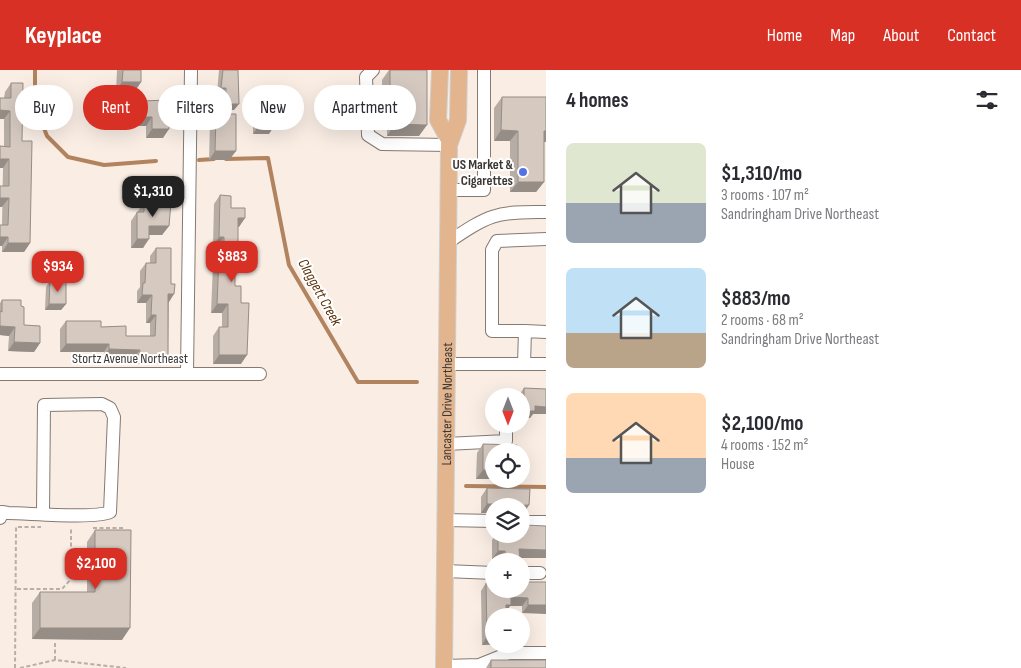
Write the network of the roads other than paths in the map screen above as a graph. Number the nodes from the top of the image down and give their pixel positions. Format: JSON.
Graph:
{"nodes":[{"id":1,"x":191,"y":70,"type":"edge"},
{"id":2,"x":440,"y":70,"type":"edge"},
{"id":3,"x":459,"y":70,"type":"edge"},
{"id":4,"x":484,"y":70,"type":"edge"},
{"id":5,"x":370,"y":73,"type":"edge"},
{"id":6,"x":449,"y":142,"type":"junction"},
{"id":7,"x":448,"y":190,"type":"junction"},
{"id":8,"x":546,"y":212,"type":"edge"},
{"id":9,"x":546,"y":239,"type":"edge"},
{"id":10,"x":448,"y":243,"type":"junction"},
{"id":11,"x":525,"y":332,"type":"junction"},
{"id":12,"x":546,"y":332,"type":"edge"},
{"id":13,"x":446,"y":364,"type":"junction"},
{"id":14,"x":524,"y":364,"type":"junction"},
{"id":15,"x":546,"y":364,"type":"edge"},
{"id":16,"x":187,"y":373,"type":"junction"},
{"id":17,"x":0,"y":374,"type":"edge"},
{"id":18,"x":260,"y":374,"type":"dead end"},
{"id":19,"x":506,"y":433,"type":"edge"},
{"id":20,"x":446,"y":444,"type":"junction"},
{"id":21,"x":43,"y":513,"type":"junction"},
{"id":22,"x":0,"y":518,"type":"edge"},
{"id":23,"x":445,"y":520,"type":"junction"},
{"id":24,"x":485,"y":521,"type":"edge"},
{"id":25,"x":530,"y":522,"type":"edge"},
{"id":26,"x":546,"y":522,"type":"edge"},
{"id":27,"x":445,"y":571,"type":"junction"},
{"id":28,"x":485,"y":573,"type":"edge"},
{"id":29,"x":530,"y":573,"type":"edge"},
{"id":30,"x":540,"y":573,"type":"dead end"},
{"id":31,"x":546,"y":652,"type":"edge"},
{"id":32,"x":444,"y":667,"type":"edge"}],
"edges":[{"from":1,"to":16,"type":"street"},
{"from":2,"to":6,"type":"main road","name":"Lancaster Drive Northeast"},
{"from":3,"to":6,"type":"main road","name":"Lancaster Drive Northeast"},
{"from":4,"to":7,"type":"street"},
{"from":5,"to":6,"type":"street"},
{"from":6,"to":7,"type":"main road","name":"Lancaster Drive Northeast"},
{"from":7,"to":10,"type":"main road","name":"Lancaster Drive Northeast"},
{"from":8,"to":10,"type":"street"},
{"from":9,"to":11,"type":"street"},
{"from":10,"to":13,"type":"main road","name":"Lancaster Drive Northeast"},
{"from":11,"to":12,"type":"street"},
{"from":11,"to":14,"type":"street"},
{"from":13,"to":14,"type":"street"},
{"from":13,"to":20,"type":"main road","name":"Lancaster Drive Northeast"},
{"from":14,"to":15,"type":"street"},
{"from":16,"to":17,"type":"street","name":"Stortz Avenue Northeast"},
{"from":16,"to":18,"type":"street","name":"Stortz Avenue Northeast"},
{"from":19,"to":20,"type":"street"},
{"from":20,"to":23,"type":"main road","name":"Lancaster Drive Northeast"},
{"from":21,"to":21,"type":"street"},
{"from":21,"to":22,"type":"street"},
{"from":23,"to":24,"type":"street"},
{"from":23,"to":27,"type":"main road","name":"Lancaster Drive Northeast"},
{"from":25,"to":26,"type":"street"},
{"from":27,"to":28,"type":"street"},
{"from":27,"to":32,"type":"main road","name":"Lancaster Drive Northeast"},
{"from":29,"to":30,"type":"street"},
{"from":31,"to":32,"type":"street"}]}
